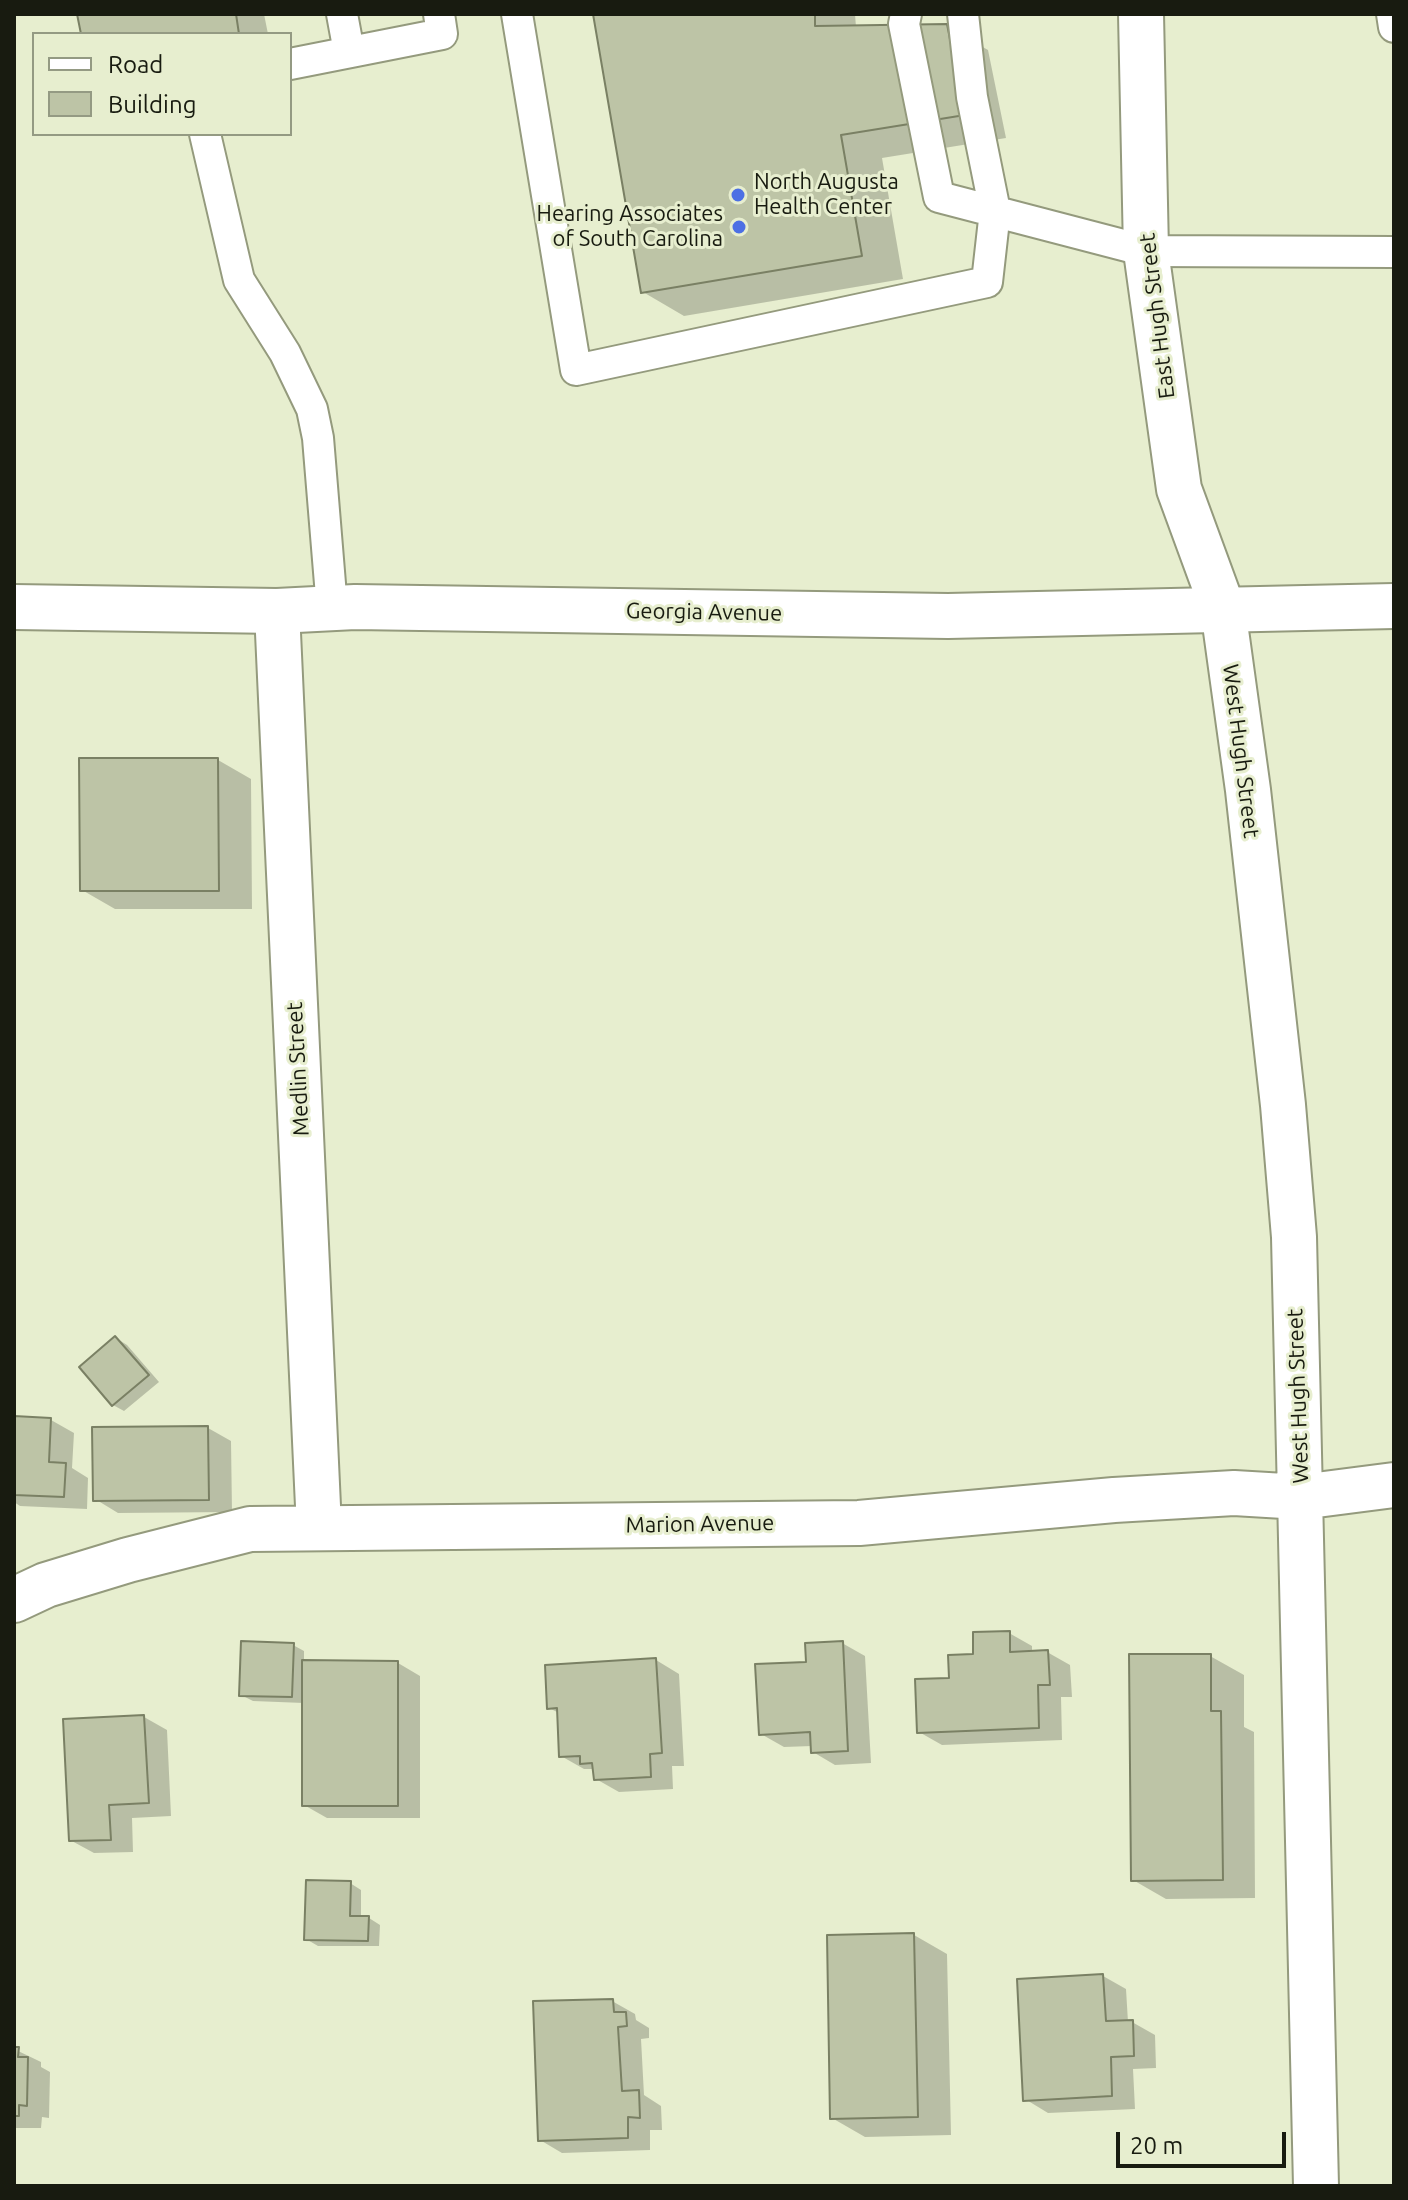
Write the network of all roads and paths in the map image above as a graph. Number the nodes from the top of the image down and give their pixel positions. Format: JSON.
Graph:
{"nodes":[{"id":1,"x":342,"y":14,"type":"edge"},
{"id":2,"x":439,"y":14,"type":"edge"},
{"id":3,"x":517,"y":14,"type":"edge"},
{"id":4,"x":906,"y":14,"type":"edge"},
{"id":5,"x":963,"y":14,"type":"edge"},
{"id":6,"x":1141,"y":14,"type":"edge"},
{"id":7,"x":1392,"y":14,"type":"edge"},
{"id":8,"x":1394,"y":27,"type":"edge"},
{"id":9,"x":349,"y":52,"type":"junction"},
{"id":10,"x":292,"y":64,"type":"edge"},
{"id":11,"x":205,"y":136,"type":"edge"},
{"id":12,"x":995,"y":211,"type":"junction"},
{"id":13,"x":1146,"y":251,"type":"junction"},
{"id":14,"x":1394,"y":252,"type":"edge"},
{"id":15,"x":1394,"y":606,"type":"edge"},
{"id":16,"x":14,"y":607,"type":"edge"},
{"id":17,"x":332,"y":608,"type":"junction"},
{"id":18,"x":1223,"y":609,"type":"junction"},
{"id":19,"x":277,"y":611,"type":"junction"},
{"id":20,"x":1394,"y":1485,"type":"edge"},
{"id":21,"x":1301,"y":1497,"type":"junction"},
{"id":22,"x":319,"y":1528,"type":"junction"},
{"id":23,"x":14,"y":1600,"type":"edge"},
{"id":24,"x":1316,"y":2186,"type":"edge"}],
"edges":[{"from":1,"to":9,"type":"lane"},
{"from":2,"to":9,"type":"lane"},
{"from":3,"to":12,"type":"lane"},
{"from":4,"to":12,"type":"lane"},
{"from":5,"to":12,"type":"lane"},
{"from":6,"to":13,"type":"street","name":"East Hugh Street"},
{"from":7,"to":8,"type":"lane"},
{"from":9,"to":10,"type":"lane"},
{"from":11,"to":17,"type":"lane"},
{"from":12,"to":13,"type":"lane"},
{"from":13,"to":14,"type":"lane"},
{"from":13,"to":18,"type":"street","name":"East Hugh Street"},
{"from":15,"to":18,"type":"street","name":"Georgia Avenue"},
{"from":16,"to":19,"type":"street","name":"Georgia Avenue"},
{"from":17,"to":18,"type":"street","name":"Georgia Avenue"},
{"from":17,"to":19,"type":"street","name":"Georgia Avenue"},
{"from":18,"to":21,"type":"street","name":"West Hugh Street"},
{"from":19,"to":22,"type":"street","name":"Medlin Street"},
{"from":20,"to":21,"type":"street","name":"Marion Avenue"},
{"from":21,"to":22,"type":"street","name":"Marion Avenue"},
{"from":21,"to":24,"type":"street","name":"West Hugh Street"},
{"from":22,"to":23,"type":"street","name":"Marion Avenue"}]}
